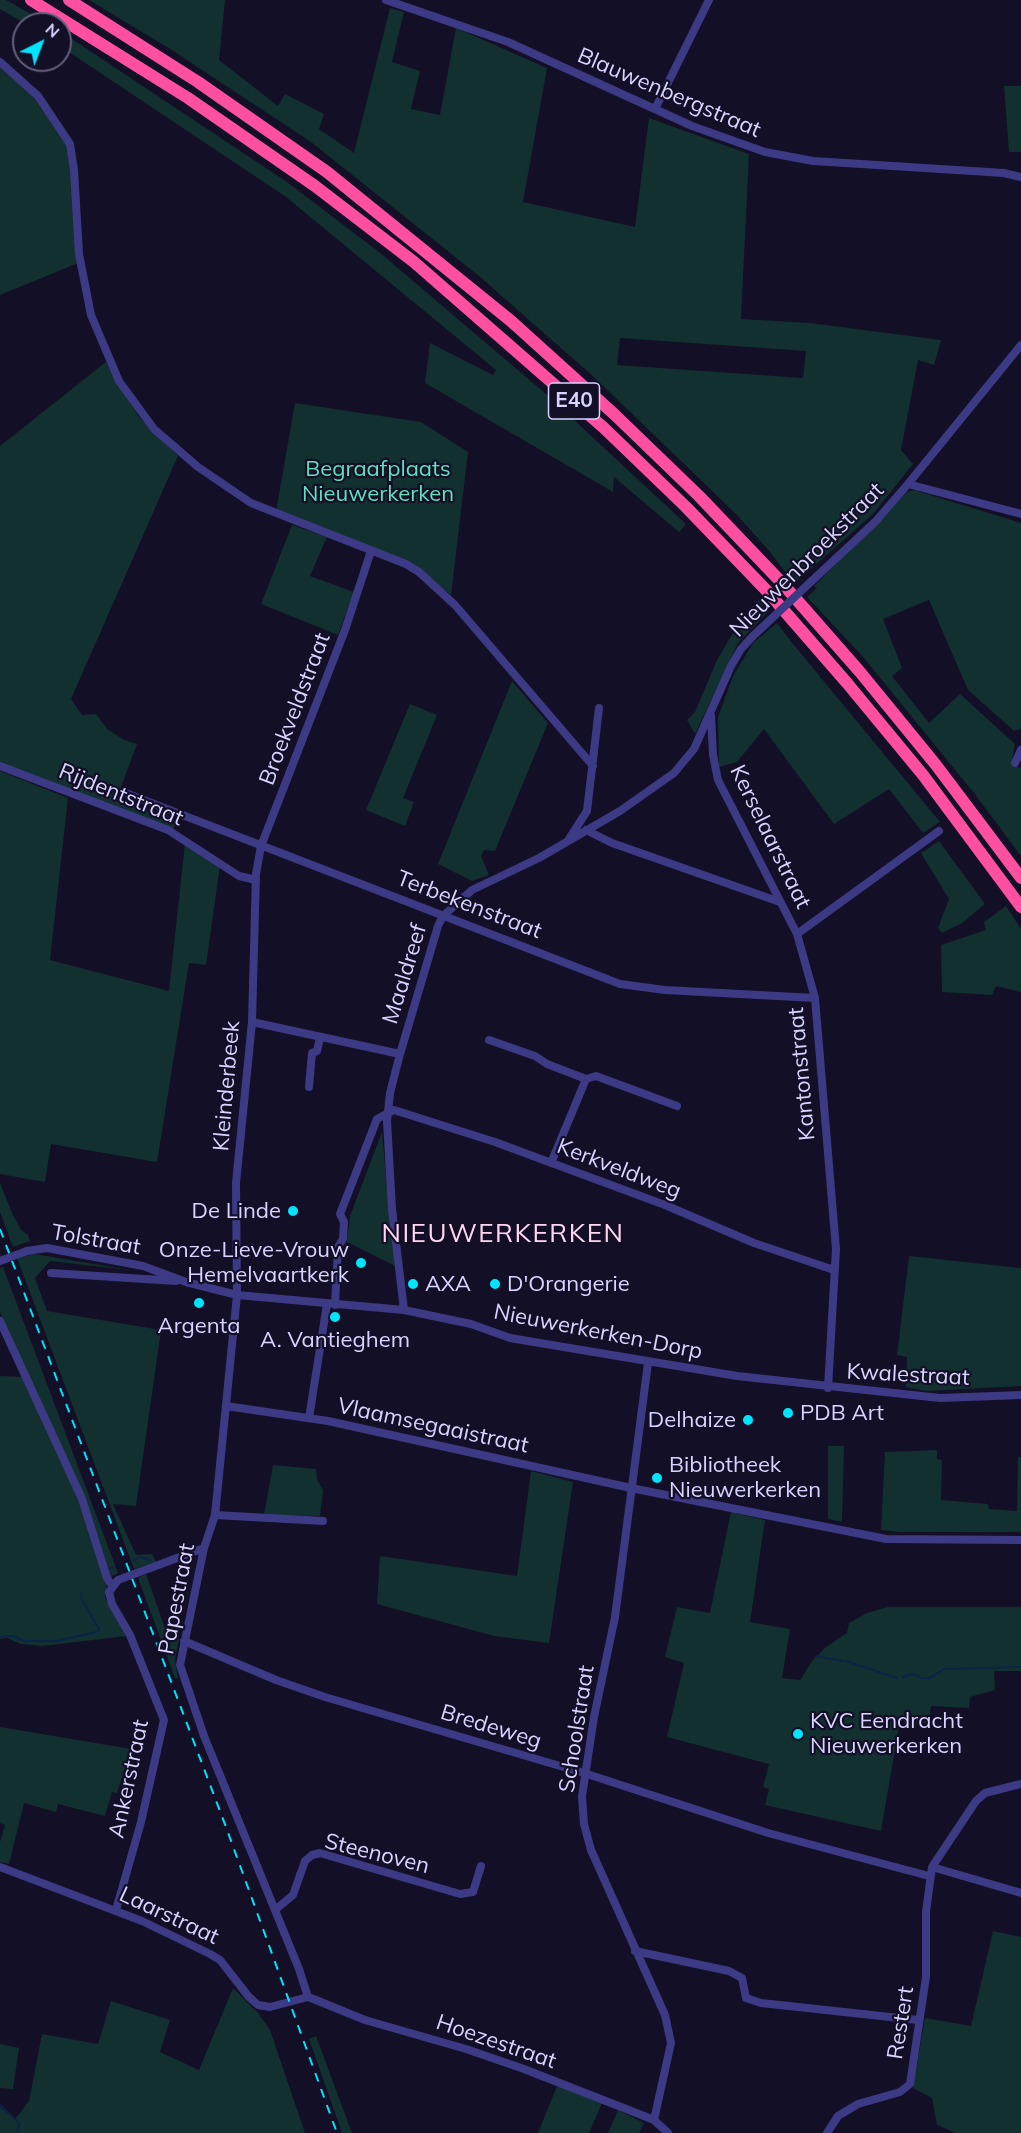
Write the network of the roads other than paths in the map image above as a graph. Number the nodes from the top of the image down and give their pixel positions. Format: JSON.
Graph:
{"nodes":[{"id":1,"x":31,"y":0,"type":"edge"},
{"id":2,"x":69,"y":0,"type":"edge"},
{"id":3,"x":386,"y":0,"type":"edge"},
{"id":4,"x":709,"y":0,"type":"edge"},
{"id":5,"x":0,"y":62,"type":"edge"},
{"id":6,"x":655,"y":109,"type":"junction"},
{"id":7,"x":1021,"y":177,"type":"edge"},
{"id":8,"x":1021,"y":345,"type":"edge"},
{"id":9,"x":909,"y":484,"type":"junction"},
{"id":10,"x":1021,"y":514,"type":"edge"},
{"id":11,"x":371,"y":551,"type":"junction"},
{"id":12,"x":599,"y":708,"type":"dead end"},
{"id":13,"x":711,"y":715,"type":"junction"},
{"id":14,"x":694,"y":749,"type":"junction"},
{"id":15,"x":1021,"y":750,"type":"edge"},
{"id":16,"x":713,"y":755,"type":"junction"},
{"id":17,"x":1015,"y":763,"type":"dead end"},
{"id":18,"x":0,"y":766,"type":"edge"},
{"id":19,"x":593,"y":766,"type":"junction"},
{"id":20,"x":123,"y":792,"type":"dead end"},
{"id":21,"x":586,"y":830,"type":"junction"},
{"id":22,"x":939,"y":831,"type":"dead end"},
{"id":23,"x":568,"y":840,"type":"junction"},
{"id":24,"x":261,"y":846,"type":"junction"},
{"id":25,"x":1021,"y":878,"type":"edge"},
{"id":26,"x":256,"y":880,"type":"junction"},
{"id":27,"x":780,"y":902,"type":"junction"},
{"id":28,"x":1021,"y":907,"type":"edge"},
{"id":29,"x":443,"y":916,"type":"junction"},
{"id":30,"x":797,"y":934,"type":"junction"},
{"id":31,"x":814,"y":998,"type":"junction"},
{"id":32,"x":252,"y":1022,"type":"junction"},
{"id":33,"x":320,"y":1038,"type":"junction"},
{"id":34,"x":489,"y":1040,"type":"dead end"},
{"id":35,"x":400,"y":1054,"type":"junction"},
{"id":36,"x":586,"y":1079,"type":"junction"},
{"id":37,"x":309,"y":1088,"type":"dead end"},
{"id":38,"x":677,"y":1106,"type":"dead end"},
{"id":39,"x":389,"y":1111,"type":"junction"},
{"id":40,"x":551,"y":1162,"type":"junction"},
{"id":41,"x":0,"y":1261,"type":"edge"},
{"id":42,"x":834,"y":1270,"type":"junction"},
{"id":43,"x":51,"y":1273,"type":"dead end"},
{"id":44,"x":186,"y":1282,"type":"junction"},
{"id":45,"x":237,"y":1295,"type":"junction"},
{"id":46,"x":331,"y":1304,"type":"junction"},
{"id":47,"x":404,"y":1310,"type":"junction"},
{"id":48,"x":0,"y":1321,"type":"edge"},
{"id":49,"x":648,"y":1363,"type":"junction"},
{"id":50,"x":828,"y":1388,"type":"junction"},
{"id":51,"x":1021,"y":1395,"type":"edge"},
{"id":52,"x":226,"y":1406,"type":"junction"},
{"id":53,"x":309,"y":1418,"type":"junction"},
{"id":54,"x":631,"y":1488,"type":"junction"},
{"id":55,"x":215,"y":1515,"type":"junction"},
{"id":56,"x":323,"y":1521,"type":"dead end"},
{"id":57,"x":1021,"y":1540,"type":"edge"},
{"id":58,"x":204,"y":1548,"type":"junction"},
{"id":59,"x":112,"y":1585,"type":"junction"},
{"id":60,"x":184,"y":1641,"type":"junction"},
{"id":61,"x":584,"y":1773,"type":"junction"},
{"id":62,"x":1021,"y":1784,"type":"edge"},
{"id":63,"x":481,"y":1866,"type":"dead end"},
{"id":64,"x":0,"y":1867,"type":"edge"},
{"id":65,"x":932,"y":1867,"type":"junction"},
{"id":66,"x":929,"y":1876,"type":"junction"},
{"id":67,"x":1021,"y":1893,"type":"edge"},
{"id":68,"x":116,"y":1910,"type":"junction"},
{"id":69,"x":275,"y":1910,"type":"junction"},
{"id":70,"x":635,"y":1951,"type":"junction"},
{"id":71,"x":308,"y":1997,"type":"junction"},
{"id":72,"x":918,"y":2020,"type":"junction"},
{"id":73,"x":654,"y":2120,"type":"junction"},
{"id":74,"x":668,"y":2133,"type":"edge"},
{"id":75,"x":827,"y":2133,"type":"edge"}],
"edges":[{"from":1,"to":28,"type":"highway","number":"E40"},
{"from":2,"to":25,"type":"highway","number":"E40"},
{"from":3,"to":6,"type":"street","name":"Blauwenbergstraat"},
{"from":4,"to":6,"type":"street"},
{"from":5,"to":11,"type":"street"},
{"from":6,"to":7,"type":"street","name":"Blauwenbergstraat"},
{"from":8,"to":9,"type":"street","name":"Nieuwenbroekstraat"},
{"from":9,"to":10,"type":"street"},
{"from":9,"to":13,"type":"street","name":"Nieuwenbroekstraat","bridge":true},
{"from":11,"to":19,"type":"street"},
{"from":11,"to":24,"type":"street","name":"Broekveldstraat"},
{"from":12,"to":19,"type":"street","name":"Maaldreef"},
{"from":13,"to":14,"type":"street","name":"Nieuwenbroekstraat"},
{"from":13,"to":16,"type":"street","name":"Kerselaarstraat"},
{"from":14,"to":16,"type":"street","name":"Kerselaarstraat"},
{"from":14,"to":21,"type":"street","name":"Nieuwenbroekstraat"},
{"from":15,"to":17,"type":"street"},
{"from":16,"to":27,"type":"street","name":"Kerselaarstraat"},
{"from":18,"to":26,"type":"street","name":"Rijdentstraat"},
{"from":19,"to":23,"type":"street","name":"Maaldreef"},
{"from":20,"to":24,"type":"street","name":"Terbekenstraat"},
{"from":21,"to":23,"type":"street","name":"Nieuwenbroekstraat"},
{"from":21,"to":27,"type":"street"},
{"from":22,"to":30,"type":"street"},
{"from":23,"to":29,"type":"street","name":"Maaldreef"},
{"from":24,"to":26,"type":"street","name":"Broekveldstraat"},
{"from":24,"to":29,"type":"street","name":"Terbekenstraat"},
{"from":26,"to":32,"type":"street","name":"Kleinderbeek"},
{"from":27,"to":30,"type":"street","name":"Kerselaarstraat"},
{"from":29,"to":31,"type":"street","name":"Terbekenstraat"},
{"from":29,"to":35,"type":"street","name":"Maaldreef"},
{"from":30,"to":31,"type":"street","name":"Kantonstraat"},
{"from":31,"to":42,"type":"street","name":"Kantonstraat"},
{"from":32,"to":33,"type":"street"},
{"from":32,"to":45,"type":"street","name":"Kleinderbeek"},
{"from":33,"to":35,"type":"street"},
{"from":33,"to":37,"type":"street"},
{"from":34,"to":36,"type":"street"},
{"from":35,"to":39,"type":"street","name":"Maaldreef"},
{"from":36,"to":38,"type":"street"},
{"from":36,"to":40,"type":"street"},
{"from":39,"to":40,"type":"street","name":"Kerkveldweg"},
{"from":39,"to":46,"type":"street","name":"Maaldreef"},
{"from":39,"to":47,"type":"street","name":"Maaldreef"},
{"from":40,"to":42,"type":"street","name":"Kerkveldweg"},
{"from":41,"to":44,"type":"street","name":"Tolstraat","bridge":true},
{"from":42,"to":50,"type":"street","name":"Kantonstraat"},
{"from":43,"to":44,"type":"street","name":"Tolstraat"},
{"from":44,"to":45,"type":"street","name":"Tolstraat"},
{"from":45,"to":46,"type":"street","name":"Tolstraat"},
{"from":45,"to":52,"type":"street","name":"Papestraat"},
{"from":46,"to":47,"type":"street","name":"Nieuwerkerken-Dorp"},
{"from":46,"to":53,"type":"street","name":"Maaldreef"},
{"from":47,"to":49,"type":"street","name":"Nieuwerkerken-Dorp"},
{"from":48,"to":59,"type":"street","name":"Ankerstraat"},
{"from":49,"to":50,"type":"street","name":"Nieuwerkerken-Dorp"},
{"from":49,"to":54,"type":"street","name":"Schoolstraat"},
{"from":50,"to":51,"type":"street","name":"Kwalestraat"},
{"from":52,"to":53,"type":"street","name":"Vlaamsegaaistraat"},
{"from":52,"to":55,"type":"street","name":"Papestraat"},
{"from":53,"to":54,"type":"street","name":"Vlaamsegaaistraat"},
{"from":54,"to":57,"type":"street","name":"Vlaamsegaaistraat"},
{"from":54,"to":61,"type":"street","name":"Schoolstraat"},
{"from":55,"to":56,"type":"street"},
{"from":55,"to":58,"type":"street","name":"Papestraat"},
{"from":58,"to":59,"type":"street"},
{"from":58,"to":60,"type":"street","name":"Papestraat"},
{"from":59,"to":68,"type":"street","name":"Ankerstraat"},
{"from":60,"to":61,"type":"street","name":"Bredeweg"},
{"from":60,"to":69,"type":"street","name":"Papestraat"},
{"from":61,"to":66,"type":"street","name":"Bredeweg"},
{"from":61,"to":70,"type":"street","name":"Schoolstraat"},
{"from":62,"to":65,"type":"street","name":"Restert"},
{"from":63,"to":69,"type":"street","name":"Steenoven"},
{"from":64,"to":68,"type":"street","name":"Laarstraat"},
{"from":65,"to":66,"type":"street","name":"Restert"},
{"from":65,"to":67,"type":"street"},
{"from":66,"to":72,"type":"street","name":"Restert"},
{"from":68,"to":71,"type":"street","name":"Laarstraat"},
{"from":69,"to":71,"type":"street","name":"Papestraat"},
{"from":70,"to":72,"type":"street"},
{"from":70,"to":73,"type":"street","name":"Schoolstraat"},
{"from":71,"to":73,"type":"street","name":"Hoezestraat"},
{"from":72,"to":75,"type":"street","name":"Restert"},
{"from":73,"to":74,"type":"street","name":"Hoezestraat"}]}
